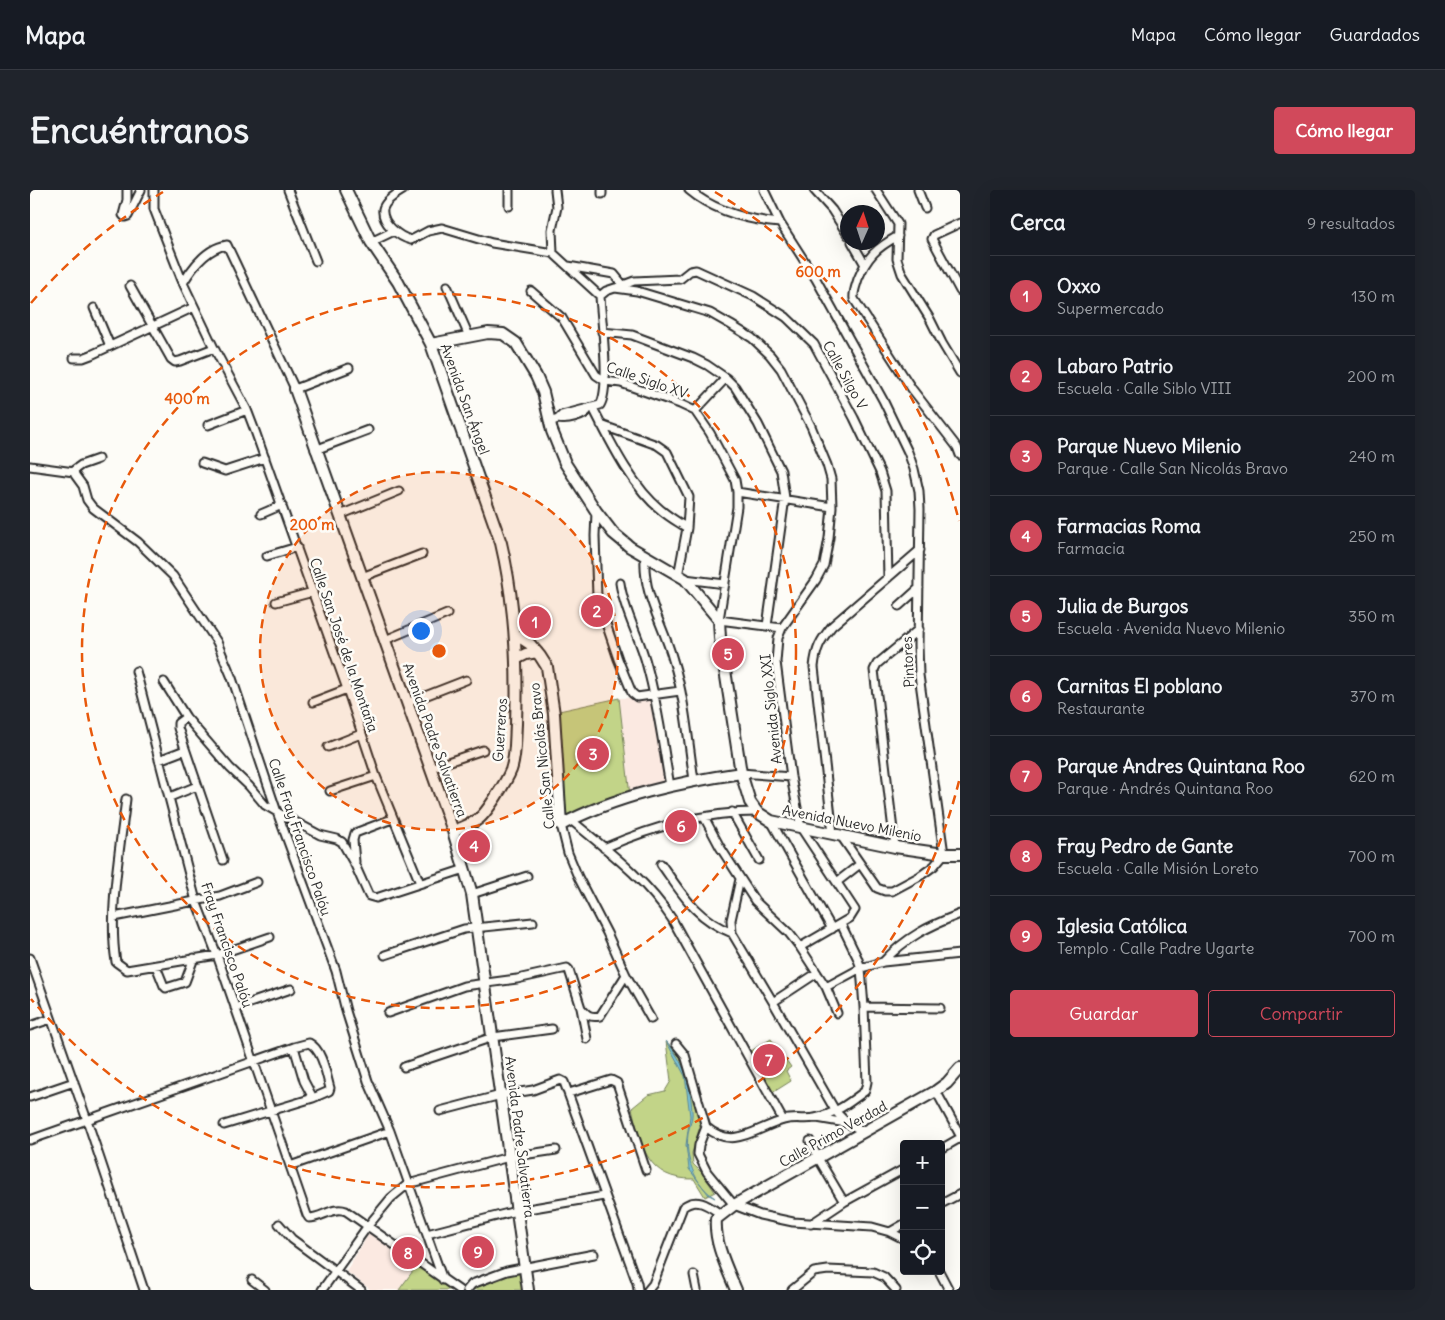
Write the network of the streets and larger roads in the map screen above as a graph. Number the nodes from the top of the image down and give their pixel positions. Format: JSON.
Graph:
{"nodes":[{"id":1,"x":127,"y":190,"type":"edge"},
{"id":2,"x":141,"y":190,"type":"edge"},
{"id":3,"x":154,"y":190,"type":"edge"},
{"id":4,"x":288,"y":190,"type":"edge"},
{"id":5,"x":346,"y":190,"type":"edge"},
{"id":6,"x":403,"y":190,"type":"edge"},
{"id":7,"x":509,"y":190,"type":"edge"},
{"id":8,"x":556,"y":190,"type":"edge"},
{"id":9,"x":689,"y":190,"type":"edge"},
{"id":10,"x":764,"y":190,"type":"edge"},
{"id":11,"x":814,"y":190,"type":"edge"},
{"id":12,"x":876,"y":190,"type":"edge"},
{"id":13,"x":918,"y":190,"type":"edge"},
{"id":14,"x":509,"y":206,"type":"dead end"},
{"id":15,"x":925,"y":208,"type":"dead end"},
{"id":16,"x":840,"y":222,"type":"edge"},
{"id":17,"x":780,"y":223,"type":"junction"},
{"id":18,"x":960,"y":223,"type":"edge"},
{"id":19,"x":394,"y":231,"type":"junction"},
{"id":20,"x":898,"y":236,"type":"junction"},
{"id":21,"x":371,"y":242,"type":"junction"},
{"id":22,"x":857,"y":250,"type":"edge"},
{"id":23,"x":553,"y":253,"type":"junction"},
{"id":24,"x":316,"y":261,"type":"dead end"},
{"id":25,"x":864,"y":263,"type":"junction"},
{"id":26,"x":567,"y":266,"type":"junction"},
{"id":27,"x":183,"y":283,"type":"junction"},
{"id":28,"x":623,"y":285,"type":"junction"},
{"id":29,"x":130,"y":286,"type":"dead end"},
{"id":30,"x":447,"y":286,"type":"dead end"},
{"id":31,"x":615,"y":288,"type":"junction"},
{"id":32,"x":960,"y":290,"type":"edge"},
{"id":33,"x":531,"y":292,"type":"dead end"},
{"id":34,"x":600,"y":296,"type":"junction"},
{"id":35,"x":194,"y":307,"type":"junction"},
{"id":36,"x":94,"y":308,"type":"dead end"},
{"id":37,"x":152,"y":327,"type":"junction"},
{"id":38,"x":602,"y":332,"type":"junction"},
{"id":39,"x":469,"y":336,"type":"junction"},
{"id":40,"x":431,"y":344,"type":"junction"},
{"id":41,"x":110,"y":346,"type":"junction"},
{"id":42,"x":214,"y":348,"type":"junction"},
{"id":43,"x":74,"y":358,"type":"dead end"},
{"id":44,"x":349,"y":368,"type":"dead end"},
{"id":45,"x":960,"y":373,"type":"edge"},
{"id":46,"x":726,"y":378,"type":"junction"},
{"id":47,"x":605,"y":382,"type":"junction"},
{"id":48,"x":295,"y":389,"type":"junction"},
{"id":49,"x":591,"y":408,"type":"junction"},
{"id":50,"x":247,"y":410,"type":"junction"},
{"id":51,"x":695,"y":411,"type":"junction"},
{"id":52,"x":554,"y":420,"type":"junction"},
{"id":53,"x":208,"y":425,"type":"dead end"},
{"id":54,"x":602,"y":425,"type":"junction"},
{"id":55,"x":368,"y":430,"type":"dead end"},
{"id":56,"x":316,"y":450,"type":"junction"},
{"id":57,"x":960,"y":455,"type":"edge"},
{"id":58,"x":265,"y":458,"type":"junction"},
{"id":59,"x":98,"y":459,"type":"dead end"},
{"id":60,"x":202,"y":463,"type":"dead end"},
{"id":61,"x":30,"y":466,"type":"edge"},
{"id":62,"x":74,"y":472,"type":"junction"},
{"id":63,"x":399,"y":491,"type":"dead end"},
{"id":64,"x":737,"y":492,"type":"junction"},
{"id":65,"x":785,"y":498,"type":"junction"},
{"id":66,"x":282,"y":505,"type":"junction"},
{"id":67,"x":832,"y":507,"type":"junction"},
{"id":68,"x":596,"y":511,"type":"junction"},
{"id":69,"x":261,"y":514,"type":"dead end"},
{"id":70,"x":340,"y":515,"type":"junction"},
{"id":71,"x":687,"y":528,"type":"junction"},
{"id":72,"x":297,"y":547,"type":"junction"},
{"id":73,"x":920,"y":550,"type":"junction"},
{"id":74,"x":422,"y":554,"type":"dead end"},
{"id":75,"x":267,"y":556,"type":"dead end"},
{"id":76,"x":645,"y":558,"type":"junction"},
{"id":77,"x":362,"y":577,"type":"junction"},
{"id":78,"x":681,"y":577,"type":"junction"},
{"id":79,"x":888,"y":578,"type":"junction"},
{"id":80,"x":620,"y":583,"type":"dead end"},
{"id":81,"x":725,"y":584,"type":"junction"},
{"id":82,"x":920,"y":588,"type":"junction"},
{"id":83,"x":313,"y":592,"type":"junction"},
{"id":84,"x":276,"y":602,"type":"dead end"},
{"id":85,"x":899,"y":606,"type":"dead end"},
{"id":86,"x":447,"y":614,"type":"dead end"},
{"id":87,"x":719,"y":620,"type":"junction"},
{"id":88,"x":767,"y":626,"type":"junction"},
{"id":89,"x":782,"y":628,"type":"junction"},
{"id":90,"x":918,"y":629,"type":"junction"},
{"id":91,"x":515,"y":634,"type":"junction"},
{"id":92,"x":385,"y":640,"type":"junction"},
{"id":93,"x":537,"y":652,"type":"junction"},
{"id":94,"x":516,"y":659,"type":"junction"},
{"id":95,"x":136,"y":671,"type":"dead end"},
{"id":96,"x":466,"y":680,"type":"dead end"},
{"id":97,"x":164,"y":682,"type":"dead end"},
{"id":98,"x":347,"y":689,"type":"junction"},
{"id":99,"x":680,"y":691,"type":"junction"},
{"id":100,"x":654,"y":694,"type":"junction"},
{"id":101,"x":313,"y":702,"type":"dead end"},
{"id":102,"x":407,"y":703,"type":"junction"},
{"id":103,"x":186,"y":717,"type":"junction"},
{"id":104,"x":361,"y":734,"type":"junction"},
{"id":105,"x":328,"y":747,"type":"dead end"},
{"id":106,"x":185,"y":750,"type":"junction"},
{"id":107,"x":483,"y":750,"type":"dead end"},
{"id":108,"x":160,"y":760,"type":"junction"},
{"id":109,"x":430,"y":768,"type":"junction"},
{"id":110,"x":741,"y":773,"type":"junction"},
{"id":111,"x":376,"y":776,"type":"junction"},
{"id":112,"x":791,"y":777,"type":"junction"},
{"id":113,"x":694,"y":780,"type":"junction"},
{"id":114,"x":197,"y":786,"type":"junction"},
{"id":115,"x":670,"y":786,"type":"junction"},
{"id":116,"x":330,"y":791,"type":"dead end"},
{"id":117,"x":170,"y":797,"type":"junction"},
{"id":118,"x":126,"y":799,"type":"dead end"},
{"id":119,"x":277,"y":812,"type":"junction"},
{"id":120,"x":732,"y":812,"type":"junction"},
{"id":121,"x":757,"y":812,"type":"junction"},
{"id":122,"x":704,"y":817,"type":"junction"},
{"id":123,"x":392,"y":819,"type":"junction"},
{"id":124,"x":771,"y":821,"type":"junction"},
{"id":125,"x":566,"y":822,"type":"junction"},
{"id":126,"x":801,"y":828,"type":"junction"},
{"id":127,"x":453,"y":831,"type":"junction"},
{"id":128,"x":837,"y":835,"type":"junction"},
{"id":129,"x":895,"y":847,"type":"junction"},
{"id":130,"x":604,"y":848,"type":"junction"},
{"id":131,"x":944,"y":854,"type":"junction"},
{"id":132,"x":960,"y":854,"type":"edge"},
{"id":133,"x":223,"y":860,"type":"dead end"},
{"id":134,"x":759,"y":860,"type":"dead end"},
{"id":135,"x":661,"y":864,"type":"dead end"},
{"id":136,"x":860,"y":864,"type":"junction"},
{"id":137,"x":355,"y":865,"type":"junction"},
{"id":138,"x":465,"y":869,"type":"junction"},
{"id":139,"x":526,"y":876,"type":"dead end"},
{"id":140,"x":740,"y":879,"type":"junction"},
{"id":141,"x":257,"y":882,"type":"dead end"},
{"id":142,"x":837,"y":882,"type":"junction"},
{"id":143,"x":420,"y":883,"type":"junction"},
{"id":144,"x":472,"y":894,"type":"junction"},
{"id":145,"x":196,"y":901,"type":"junction"},
{"id":146,"x":960,"y":914,"type":"edge"},
{"id":147,"x":114,"y":917,"type":"junction"},
{"id":148,"x":532,"y":922,"type":"dead end"},
{"id":149,"x":840,"y":924,"type":"junction"},
{"id":150,"x":478,"y":928,"type":"junction"},
{"id":151,"x":832,"y":928,"type":"junction"},
{"id":152,"x":732,"y":933,"type":"junction"},
{"id":153,"x":270,"y":937,"type":"dead end"},
{"id":154,"x":800,"y":947,"type":"junction"},
{"id":155,"x":217,"y":954,"type":"junction"},
{"id":156,"x":960,"y":954,"type":"edge"},
{"id":157,"x":385,"y":955,"type":"dead end"},
{"id":158,"x":30,"y":958,"type":"edge"},
{"id":159,"x":194,"y":958,"type":"junction"},
{"id":160,"x":883,"y":962,"type":"junction"},
{"id":161,"x":156,"y":966,"type":"junction"},
{"id":162,"x":861,"y":968,"type":"junction"},
{"id":163,"x":817,"y":973,"type":"junction"},
{"id":164,"x":626,"y":975,"type":"junction"},
{"id":165,"x":485,"y":982,"type":"junction"},
{"id":166,"x":826,"y":987,"type":"junction"},
{"id":167,"x":291,"y":989,"type":"dead end"},
{"id":168,"x":774,"y":1002,"type":"junction"},
{"id":169,"x":864,"y":1007,"type":"junction"},
{"id":170,"x":235,"y":1008,"type":"junction"},
{"id":171,"x":580,"y":1008,"type":"junction"},
{"id":172,"x":940,"y":1008,"type":"dead end"},
{"id":173,"x":388,"y":1012,"type":"dead end"},
{"id":174,"x":838,"y":1013,"type":"dead end"},
{"id":175,"x":51,"y":1019,"type":"junction"},
{"id":176,"x":651,"y":1019,"type":"dead end"},
{"id":177,"x":30,"y":1026,"type":"edge"},
{"id":178,"x":552,"y":1029,"type":"dead end"},
{"id":179,"x":493,"y":1037,"type":"junction"},
{"id":180,"x":587,"y":1039,"type":"dead end"},
{"id":181,"x":676,"y":1044,"type":"dead end"},
{"id":182,"x":294,"y":1047,"type":"junction"},
{"id":183,"x":254,"y":1062,"type":"junction"},
{"id":184,"x":404,"y":1067,"type":"dead end"},
{"id":185,"x":960,"y":1068,"type":"edge"},
{"id":186,"x":74,"y":1082,"type":"junction"},
{"id":187,"x":936,"y":1091,"type":"junction"},
{"id":188,"x":569,"y":1093,"type":"junction"},
{"id":189,"x":502,"y":1095,"type":"junction"},
{"id":190,"x":30,"y":1097,"type":"edge"},
{"id":191,"x":313,"y":1098,"type":"junction"},
{"id":192,"x":271,"y":1110,"type":"junction"},
{"id":193,"x":440,"y":1111,"type":"dead end"},
{"id":194,"x":836,"y":1112,"type":"junction"},
{"id":195,"x":814,"y":1118,"type":"junction"},
{"id":196,"x":87,"y":1120,"type":"junction"},
{"id":197,"x":783,"y":1120,"type":"junction"},
{"id":198,"x":847,"y":1123,"type":"junction"},
{"id":199,"x":224,"y":1125,"type":"dead end"},
{"id":200,"x":706,"y":1127,"type":"junction"},
{"id":201,"x":390,"y":1131,"type":"junction"},
{"id":202,"x":865,"y":1132,"type":"junction"},
{"id":203,"x":960,"y":1137,"type":"edge"},
{"id":204,"x":30,"y":1140,"type":"edge"},
{"id":205,"x":810,"y":1141,"type":"dead end"},
{"id":206,"x":945,"y":1146,"type":"edge"},
{"id":207,"x":556,"y":1150,"type":"dead end"},
{"id":208,"x":509,"y":1157,"type":"junction"},
{"id":209,"x":818,"y":1158,"type":"junction"},
{"id":210,"x":290,"y":1166,"type":"junction"},
{"id":211,"x":646,"y":1170,"type":"dead end"},
{"id":212,"x":900,"y":1171,"type":"edge"},
{"id":213,"x":408,"y":1184,"type":"junction"},
{"id":214,"x":960,"y":1194,"type":"edge"},
{"id":215,"x":604,"y":1196,"type":"junction"},
{"id":216,"x":844,"y":1202,"type":"junction"},
{"id":217,"x":945,"y":1202,"type":"edge"},
{"id":218,"x":734,"y":1206,"type":"junction"},
{"id":219,"x":516,"y":1211,"type":"junction"},
{"id":220,"x":719,"y":1217,"type":"junction"},
{"id":221,"x":279,"y":1224,"type":"dead end"},
{"id":222,"x":810,"y":1224,"type":"junction"},
{"id":223,"x":900,"y":1226,"type":"edge"},
{"id":224,"x":367,"y":1227,"type":"junction"},
{"id":225,"x":890,"y":1232,"type":"junction"},
{"id":226,"x":427,"y":1234,"type":"junction"},
{"id":227,"x":900,"y":1237,"type":"edge"},
{"id":228,"x":594,"y":1254,"type":"dead end"},
{"id":229,"x":524,"y":1268,"type":"junction"},
{"id":230,"x":336,"y":1272,"type":"junction"},
{"id":231,"x":694,"y":1274,"type":"dead end"},
{"id":232,"x":941,"y":1275,"type":"edge"},
{"id":233,"x":252,"y":1280,"type":"dead end"},
{"id":234,"x":443,"y":1280,"type":"junction"},
{"id":235,"x":144,"y":1290,"type":"edge"},
{"id":236,"x":265,"y":1290,"type":"edge"},
{"id":237,"x":322,"y":1290,"type":"edge"},
{"id":238,"x":361,"y":1290,"type":"edge"},
{"id":239,"x":458,"y":1290,"type":"edge"},
{"id":240,"x":467,"y":1290,"type":"edge"},
{"id":241,"x":528,"y":1290,"type":"edge"},
{"id":242,"x":638,"y":1290,"type":"edge"},
{"id":243,"x":648,"y":1290,"type":"edge"},
{"id":244,"x":697,"y":1290,"type":"edge"},
{"id":245,"x":736,"y":1290,"type":"edge"},
{"id":246,"x":792,"y":1290,"type":"edge"},
{"id":247,"x":896,"y":1290,"type":"edge"},
{"id":248,"x":950,"y":1290,"type":"edge"}],
"edges":[{"from":1,"to":2,"type":"street"},
{"from":3,"to":27,"type":"street","name":"Calle San José de la Montaña"},
{"from":4,"to":24,"type":"street"},
{"from":5,"to":21,"type":"street","name":"Avenida San Ángel"},
{"from":6,"to":19,"type":"street"},
{"from":7,"to":14,"type":"street"},
{"from":8,"to":23,"type":"street"},
{"from":9,"to":17,"type":"street"},
{"from":10,"to":17,"type":"street","name":"Pintores"},
{"from":11,"to":16,"type":"street"},
{"from":12,"to":20,"type":"street"},
{"from":13,"to":15,"type":"street"},
{"from":17,"to":73,"type":"street","name":"Pintores"},
{"from":18,"to":32,"type":"street"},
{"from":19,"to":21,"type":"street"},
{"from":19,"to":23,"type":"street"},
{"from":20,"to":25,"type":"street"},
{"from":20,"to":45,"type":"street"},
{"from":21,"to":40,"type":"street","name":"Avenida San Ángel"},
{"from":22,"to":25,"type":"street"},
{"from":23,"to":26,"type":"street"},
{"from":25,"to":57,"type":"street"},
{"from":26,"to":28,"type":"street"},
{"from":26,"to":34,"type":"street"},
{"from":27,"to":35,"type":"street","name":"Calle San José de la Montaña"},
{"from":27,"to":48,"type":"street"},
{"from":28,"to":31,"type":"street","name":"Calle Silgo V"},
{"from":28,"to":79,"type":"street","name":"Calle Silgo V"},
{"from":29,"to":37,"type":"street"},
{"from":30,"to":39,"type":"street"},
{"from":31,"to":34,"type":"street"},
{"from":31,"to":67,"type":"street","name":"Avenida Siglo XXI"},
{"from":33,"to":47,"type":"street","name":"Calle Siglo XV"},
{"from":34,"to":38,"type":"street"},
{"from":35,"to":37,"type":"street"},
{"from":35,"to":42,"type":"street","name":"Calle San José de la Montaña"},
{"from":36,"to":41,"type":"street"},
{"from":37,"to":41,"type":"street"},
{"from":37,"to":42,"type":"street"},
{"from":38,"to":46,"type":"street"},
{"from":38,"to":47,"type":"street"},
{"from":39,"to":40,"type":"street"},
{"from":39,"to":52,"type":"street"},
{"from":40,"to":91,"type":"street","name":"Avenida San Ángel"},
{"from":41,"to":43,"type":"street"},
{"from":42,"to":50,"type":"street","name":"Calle San José de la Montaña"},
{"from":44,"to":48,"type":"street"},
{"from":46,"to":51,"type":"street"},
{"from":46,"to":65,"type":"street"},
{"from":47,"to":49,"type":"street"},
{"from":47,"to":51,"type":"street","name":"Calle Siglo XV"},
{"from":48,"to":56,"type":"street","name":"Avenida Padre Salvatierra"},
{"from":49,"to":52,"type":"street"},
{"from":49,"to":54,"type":"street"},
{"from":50,"to":53,"type":"street"},
{"from":50,"to":58,"type":"street","name":"Calle San José de la Montaña"},
{"from":51,"to":64,"type":"street","name":"Calle Siglo XV"},
{"from":52,"to":68,"type":"street"},
{"from":54,"to":71,"type":"street"},
{"from":54,"to":71,"type":"street"},
{"from":55,"to":56,"type":"street"},
{"from":56,"to":70,"type":"street","name":"Avenida Padre Salvatierra"},
{"from":58,"to":60,"type":"street"},
{"from":58,"to":66,"type":"street","name":"Calle San José de la Montaña"},
{"from":59,"to":62,"type":"street"},
{"from":61,"to":62,"type":"street"},
{"from":62,"to":119,"type":"street","name":"Calle Fray Francisco Palóu"},
{"from":63,"to":70,"type":"street"},
{"from":64,"to":65,"type":"street"},
{"from":64,"to":81,"type":"street","name":"Calle Siglo XV"},
{"from":65,"to":67,"type":"street"},
{"from":65,"to":88,"type":"street"},
{"from":66,"to":69,"type":"street"},
{"from":66,"to":72,"type":"street","name":"Calle San José de la Montaña"},
{"from":67,"to":89,"type":"street","name":"Avenida Siglo XXI"},
{"from":68,"to":76,"type":"street"},
{"from":68,"to":100,"type":"street"},
{"from":70,"to":77,"type":"street","name":"Avenida Padre Salvatierra"},
{"from":71,"to":78,"type":"street"},
{"from":72,"to":75,"type":"street"},
{"from":72,"to":83,"type":"street","name":"Calle San José de la Montaña"},
{"from":73,"to":79,"type":"street"},
{"from":73,"to":82,"type":"street","name":"Pintores"},
{"from":74,"to":77,"type":"street"},
{"from":76,"to":78,"type":"street"},
{"from":76,"to":99,"type":"street"},
{"from":77,"to":92,"type":"street","name":"Avenida Padre Salvatierra"},
{"from":78,"to":81,"type":"street"},
{"from":78,"to":87,"type":"street"},
{"from":79,"to":128,"type":"street"},
{"from":80,"to":100,"type":"street"},
{"from":81,"to":87,"type":"street","name":"Calle Siglo XV"},
{"from":82,"to":85,"type":"street"},
{"from":82,"to":90,"type":"street","name":"Pintores"},
{"from":83,"to":84,"type":"street"},
{"from":83,"to":98,"type":"street","name":"Calle San José de la Montaña"},
{"from":86,"to":92,"type":"street"},
{"from":87,"to":88,"type":"street"},
{"from":87,"to":110,"type":"street"},
{"from":88,"to":89,"type":"street"},
{"from":89,"to":112,"type":"street","name":"Avenida Siglo XXI"},
{"from":90,"to":129,"type":"street"},
{"from":90,"to":131,"type":"street","name":"Pintores"},
{"from":91,"to":93,"type":"street","name":"Calle San Nicolás Bravo"},
{"from":91,"to":94,"type":"street","name":"Guerreros"},
{"from":92,"to":102,"type":"street","name":"Avenida Padre Salvatierra"},
{"from":93,"to":94,"type":"street"},
{"from":93,"to":125,"type":"street","name":"Calle San Nicolás Bravo"},
{"from":94,"to":127,"type":"street","name":"Guerreros"},
{"from":95,"to":108,"type":"street","name":"Fray Francisco Palóu"},
{"from":96,"to":102,"type":"street"},
{"from":97,"to":103,"type":"street"},
{"from":98,"to":101,"type":"street"},
{"from":98,"to":104,"type":"street","name":"Calle San José de la Montaña"},
{"from":99,"to":100,"type":"street"},
{"from":99,"to":113,"type":"street"},
{"from":100,"to":115,"type":"street"},
{"from":102,"to":109,"type":"street","name":"Avenida Padre Salvatierra"},
{"from":103,"to":106,"type":"street"},
{"from":103,"to":119,"type":"street"},
{"from":104,"to":105,"type":"street"},
{"from":104,"to":111,"type":"street","name":"Calle San José de la Montaña"},
{"from":106,"to":108,"type":"street"},
{"from":106,"to":114,"type":"street"},
{"from":107,"to":109,"type":"street"},
{"from":108,"to":117,"type":"street","name":"Fray Francisco Palóu"},
{"from":109,"to":127,"type":"street","name":"Avenida Padre Salvatierra"},
{"from":110,"to":112,"type":"street"},
{"from":110,"to":113,"type":"street"},
{"from":110,"to":121,"type":"street"},
{"from":111,"to":116,"type":"street"},
{"from":111,"to":123,"type":"street","name":"Calle San José de la Montaña"},
{"from":112,"to":126,"type":"street","name":"Avenida Siglo XXI"},
{"from":113,"to":115,"type":"street"},
{"from":114,"to":117,"type":"street"},
{"from":114,"to":133,"type":"street"},
{"from":115,"to":125,"type":"street"},
{"from":117,"to":145,"type":"street","name":"Fray Francisco Palóu"},
{"from":118,"to":147,"type":"street"},
{"from":119,"to":137,"type":"street"},
{"from":119,"to":201,"type":"street","name":"Calle Fray Francisco Palóu"},
{"from":120,"to":121,"type":"street"},
{"from":120,"to":122,"type":"street"},
{"from":120,"to":134,"type":"street"},
{"from":121,"to":124,"type":"street","name":"Avenida Nuevo Milenio"},
{"from":122,"to":130,"type":"street"},
{"from":122,"to":140,"type":"street"},
{"from":123,"to":137,"type":"street"},
{"from":123,"to":143,"type":"street","name":"Calle San José de la Montaña"},
{"from":124,"to":126,"type":"street","name":"Avenida Nuevo Milenio"},
{"from":124,"to":151,"type":"street"},
{"from":125,"to":130,"type":"street"},
{"from":125,"to":164,"type":"street","name":"Calle San Nicolás Bravo"},
{"from":126,"to":128,"type":"street","name":"Avenida Nuevo Milenio"},
{"from":126,"to":142,"type":"street"},
{"from":127,"to":138,"type":"street","name":"Avenida Padre Salvatierra"},
{"from":128,"to":129,"type":"street","name":"Avenida Nuevo Milenio"},
{"from":128,"to":136,"type":"street"},
{"from":129,"to":131,"type":"street","name":"Avenida Nuevo Milenio"},
{"from":130,"to":197,"type":"street"},
{"from":131,"to":132,"type":"street","name":"Avenida Nuevo Milenio"},
{"from":131,"to":136,"type":"street"},
{"from":135,"to":152,"type":"street"},
{"from":136,"to":142,"type":"street"},
{"from":137,"to":143,"type":"street"},
{"from":138,"to":143,"type":"street"},
{"from":138,"to":144,"type":"street","name":"Avenida Padre Salvatierra"},
{"from":139,"to":144,"type":"street"},
{"from":140,"to":152,"type":"street"},
{"from":140,"to":154,"type":"street"},
{"from":141,"to":145,"type":"street"},
{"from":142,"to":149,"type":"street"},
{"from":144,"to":150,"type":"street","name":"Avenida Padre Salvatierra"},
{"from":145,"to":147,"type":"street"},
{"from":145,"to":155,"type":"street","name":"Fray Francisco Palóu"},
{"from":146,"to":160,"type":"street"},
{"from":147,"to":161,"type":"street"},
{"from":148,"to":150,"type":"street"},
{"from":149,"to":151,"type":"street"},
{"from":149,"to":162,"type":"street"},
{"from":150,"to":157,"type":"street"},
{"from":150,"to":165,"type":"street","name":"Avenida Padre Salvatierra"},
{"from":151,"to":154,"type":"street"},
{"from":152,"to":168,"type":"street"},
{"from":153,"to":155,"type":"street"},
{"from":154,"to":163,"type":"street"},
{"from":155,"to":159,"type":"street"},
{"from":155,"to":170,"type":"street","name":"Fray Francisco Palóu"},
{"from":156,"to":160,"type":"street"},
{"from":158,"to":175,"type":"street"},
{"from":159,"to":161,"type":"street"},
{"from":159,"to":161,"type":"street"},
{"from":160,"to":162,"type":"street"},
{"from":162,"to":166,"type":"street"},
{"from":162,"to":169,"type":"street"},
{"from":163,"to":166,"type":"street"},
{"from":163,"to":168,"type":"street"},
{"from":164,"to":171,"type":"street"},
{"from":164,"to":176,"type":"street","name":"Calle San Nicolás Bravo"},
{"from":165,"to":171,"type":"street"},
{"from":165,"to":173,"type":"street"},
{"from":165,"to":179,"type":"street","name":"Avenida Padre Salvatierra"},
{"from":166,"to":174,"type":"street"},
{"from":167,"to":170,"type":"street"},
{"from":168,"to":194,"type":"street"},
{"from":169,"to":172,"type":"street"},
{"from":169,"to":194,"type":"street"},
{"from":170,"to":183,"type":"street","name":"Fray Francisco Palóu"},
{"from":171,"to":180,"type":"street"},
{"from":175,"to":177,"type":"street"},
{"from":175,"to":186,"type":"street"},
{"from":178,"to":179,"type":"street"},
{"from":179,"to":184,"type":"street"},
{"from":179,"to":189,"type":"street","name":"Avenida Padre Salvatierra"},
{"from":181,"to":200,"type":"street"},
{"from":182,"to":183,"type":"street"},
{"from":182,"to":191,"type":"street"},
{"from":182,"to":191,"type":"street"},
{"from":183,"to":192,"type":"street","name":"Fray Francisco Palóu"},
{"from":183,"to":196,"type":"street"},
{"from":185,"to":187,"type":"street","name":"Calle Primo Verdad"},
{"from":186,"to":190,"type":"street"},
{"from":186,"to":196,"type":"street"},
{"from":187,"to":202,"type":"street","name":"Calle Primo Verdad"},
{"from":187,"to":203,"type":"street"},
{"from":188,"to":189,"type":"street"},
{"from":188,"to":211,"type":"street"},
{"from":188,"to":215,"type":"street"},
{"from":189,"to":193,"type":"street"},
{"from":189,"to":208,"type":"street","name":"Avenida Padre Salvatierra"},
{"from":191,"to":192,"type":"street"},
{"from":192,"to":199,"type":"street"},
{"from":192,"to":210,"type":"street","name":"Fray Francisco Palóu"},
{"from":194,"to":195,"type":"street"},
{"from":194,"to":198,"type":"street"},
{"from":195,"to":197,"type":"street"},
{"from":195,"to":198,"type":"street"},
{"from":196,"to":204,"type":"street"},
{"from":196,"to":235,"type":"street"},
{"from":197,"to":200,"type":"street"},
{"from":198,"to":202,"type":"street"},
{"from":200,"to":218,"type":"street"},
{"from":201,"to":210,"type":"street"},
{"from":201,"to":213,"type":"street","name":"Calle Fray Francisco Palóu"},
{"from":202,"to":209,"type":"street","name":"Calle Primo Verdad"},
{"from":203,"to":206,"type":"street"},
{"from":205,"to":209,"type":"street"},
{"from":207,"to":208,"type":"street"},
{"from":208,"to":213,"type":"street"},
{"from":208,"to":219,"type":"street","name":"Avenida Padre Salvatierra"},
{"from":209,"to":216,"type":"street"},
{"from":209,"to":218,"type":"street","name":"Calle Primo Verdad"},
{"from":210,"to":224,"type":"street","name":"Fray Francisco Palóu"},
{"from":212,"to":216,"type":"street"},
{"from":213,"to":224,"type":"street"},
{"from":213,"to":226,"type":"street","name":"Calle Fray Francisco Palóu"},
{"from":214,"to":217,"type":"street"},
{"from":215,"to":219,"type":"street"},
{"from":215,"to":242,"type":"street"},
{"from":216,"to":222,"type":"street"},
{"from":218,"to":220,"type":"street","name":"Calle Primo Verdad"},
{"from":218,"to":222,"type":"street"},
{"from":219,"to":226,"type":"street"},
{"from":219,"to":229,"type":"street","name":"Avenida Padre Salvatierra"},
{"from":220,"to":243,"type":"street"},
{"from":220,"to":245,"type":"street"},
{"from":221,"to":230,"type":"street"},
{"from":222,"to":225,"type":"street"},
{"from":223,"to":225,"type":"street"},
{"from":224,"to":230,"type":"street"},
{"from":224,"to":234,"type":"street"},
{"from":225,"to":227,"type":"street"},
{"from":226,"to":234,"type":"street","name":"Calle Fray Francisco Palóu"},
{"from":228,"to":229,"type":"street"},
{"from":229,"to":240,"type":"street"},
{"from":229,"to":241,"type":"street","name":"Avenida Padre Salvatierra"},
{"from":230,"to":237,"type":"street"},
{"from":230,"to":238,"type":"street"},
{"from":231,"to":244,"type":"street"},
{"from":232,"to":248,"type":"street"},
{"from":233,"to":236,"type":"street"},
{"from":234,"to":239,"type":"street"},
{"from":246,"to":247,"type":"street"}]}
